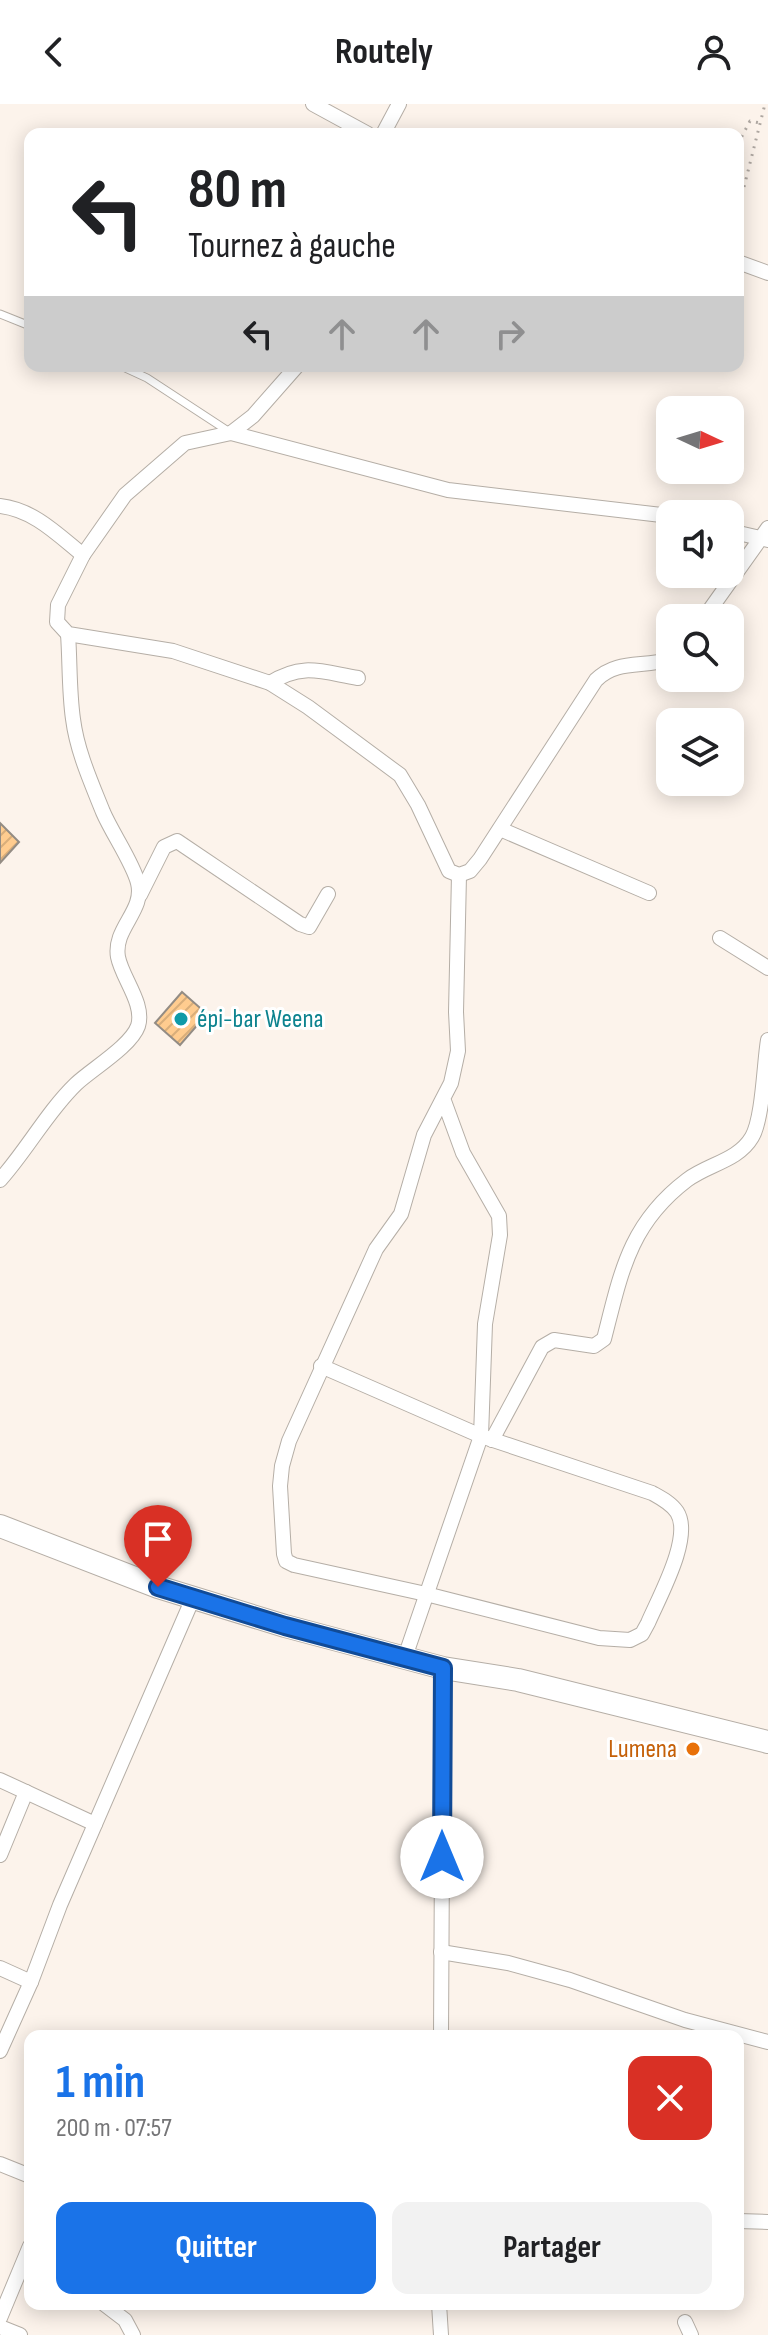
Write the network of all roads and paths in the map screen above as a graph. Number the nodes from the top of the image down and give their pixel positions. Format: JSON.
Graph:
{"nodes":[{"id":1,"x":313,"y":104,"type":"edge"},
{"id":2,"x":399,"y":104,"type":"edge"},
{"id":3,"x":765,"y":104,"type":"edge"},
{"id":4,"x":761,"y":123,"type":"junction"},
{"id":5,"x":357,"y":128,"type":"edge"},
{"id":6,"x":386,"y":128,"type":"edge"},
{"id":7,"x":744,"y":132,"type":"edge"},
{"id":8,"x":744,"y":187,"type":"dead end"},
{"id":9,"x":744,"y":264,"type":"edge"},
{"id":10,"x":768,"y":273,"type":"edge"},
{"id":11,"x":0,"y":314,"type":"edge"},
{"id":12,"x":24,"y":324,"type":"edge"},
{"id":13,"x":134,"y":372,"type":"edge"},
{"id":14,"x":292,"y":372,"type":"edge"},
{"id":15,"x":231,"y":433,"type":"junction"},
{"id":16,"x":0,"y":506,"type":"edge"},
{"id":17,"x":656,"y":514,"type":"edge"},
{"id":18,"x":744,"y":533,"type":"edge"},
{"id":19,"x":765,"y":535,"type":"edge"},
{"id":20,"x":83,"y":555,"type":"junction"},
{"id":21,"x":714,"y":604,"type":"edge"},
{"id":22,"x":68,"y":634,"type":"junction"},
{"id":23,"x":656,"y":661,"type":"edge"},
{"id":24,"x":358,"y":678,"type":"dead end"},
{"id":25,"x":270,"y":683,"type":"junction"},
{"id":26,"x":500,"y":829,"type":"junction"},
{"id":27,"x":459,"y":875,"type":"junction"},
{"id":28,"x":649,"y":893,"type":"dead end"},
{"id":29,"x":328,"y":894,"type":"dead end"},
{"id":30,"x":140,"y":896,"type":"junction"},
{"id":31,"x":720,"y":938,"type":"dead end"},
{"id":32,"x":768,"y":968,"type":"edge"},
{"id":33,"x":768,"y":1040,"type":"edge"},
{"id":34,"x":444,"y":1101,"type":"junction"},
{"id":35,"x":0,"y":1180,"type":"edge"},
{"id":36,"x":321,"y":1366,"type":"junction"},
{"id":37,"x":486,"y":1438,"type":"junction"},
{"id":38,"x":0,"y":1526,"type":"edge"},
{"id":39,"x":426,"y":1594,"type":"junction"},
{"id":40,"x":193,"y":1598,"type":"junction"},
{"id":41,"x":405,"y":1657,"type":"junction"},
{"id":42,"x":443,"y":1668,"type":"junction"},
{"id":43,"x":768,"y":1742,"type":"edge"},
{"id":44,"x":0,"y":1780,"type":"edge"},
{"id":45,"x":26,"y":1792,"type":"junction"},
{"id":46,"x":95,"y":1824,"type":"junction"},
{"id":47,"x":0,"y":1855,"type":"edge"},
{"id":48,"x":441,"y":1952,"type":"junction"},
{"id":49,"x":0,"y":1968,"type":"edge"},
{"id":50,"x":31,"y":1982,"type":"junction"},
{"id":51,"x":441,"y":2030,"type":"edge"},
{"id":52,"x":723,"y":2030,"type":"edge"},
{"id":53,"x":744,"y":2036,"type":"edge"},
{"id":54,"x":768,"y":2042,"type":"edge"},
{"id":55,"x":0,"y":2051,"type":"edge"},
{"id":56,"x":0,"y":2164,"type":"edge"},
{"id":57,"x":24,"y":2174,"type":"edge"},
{"id":58,"x":744,"y":2221,"type":"edge"},
{"id":59,"x":768,"y":2222,"type":"edge"},
{"id":60,"x":24,"y":2260,"type":"edge"},
{"id":61,"x":112,"y":2310,"type":"edge"},
{"id":62,"x":439,"y":2310,"type":"edge"},
{"id":63,"x":0,"y":2318,"type":"edge"},
{"id":64,"x":0,"y":2327,"type":"edge"},
{"id":65,"x":20,"y":2335,"type":"edge"},
{"id":66,"x":133,"y":2335,"type":"edge"},
{"id":67,"x":441,"y":2335,"type":"edge"}],
"edges":[{"from":1,"to":5,"type":"street"},
{"from":2,"to":6,"type":"street"},
{"from":3,"to":4,"type":"path"},
{"from":4,"to":7,"type":"path"},
{"from":4,"to":8,"type":"path"},
{"from":9,"to":10,"type":"street"},
{"from":11,"to":12,"type":"lane"},
{"from":13,"to":15,"type":"lane"},
{"from":14,"to":15,"type":"street"},
{"from":15,"to":17,"type":"street"},
{"from":15,"to":20,"type":"street"},
{"from":16,"to":20,"type":"street"},
{"from":18,"to":19,"type":"street"},
{"from":19,"to":21,"type":"street"},
{"from":20,"to":22,"type":"street"},
{"from":22,"to":25,"type":"street"},
{"from":22,"to":30,"type":"street"},
{"from":23,"to":26,"type":"street"},
{"from":24,"to":25,"type":"street"},
{"from":25,"to":27,"type":"street"},
{"from":26,"to":27,"type":"street"},
{"from":26,"to":28,"type":"street"},
{"from":27,"to":34,"type":"street"},
{"from":29,"to":30,"type":"street"},
{"from":30,"to":35,"type":"street"},
{"from":31,"to":32,"type":"street"},
{"from":33,"to":37,"type":"street"},
{"from":34,"to":36,"type":"street"},
{"from":34,"to":37,"type":"street"},
{"from":36,"to":37,"type":"street"},
{"from":36,"to":39,"type":"street"},
{"from":37,"to":39,"type":"street"},
{"from":37,"to":39,"type":"street"},
{"from":38,"to":40,"type":"main road"},
{"from":39,"to":41,"type":"street"},
{"from":40,"to":41,"type":"main road"},
{"from":40,"to":46,"type":"street"},
{"from":41,"to":42,"type":"main road"},
{"from":42,"to":43,"type":"main road"},
{"from":42,"to":48,"type":"street"},
{"from":44,"to":45,"type":"street"},
{"from":45,"to":46,"type":"street"},
{"from":45,"to":47,"type":"street"},
{"from":46,"to":50,"type":"street"},
{"from":48,"to":51,"type":"street"},
{"from":48,"to":52,"type":"street"},
{"from":49,"to":50,"type":"street"},
{"from":50,"to":55,"type":"street"},
{"from":53,"to":54,"type":"street"},
{"from":56,"to":57,"type":"street"},
{"from":58,"to":59,"type":"street"},
{"from":60,"to":63,"type":"street"},
{"from":61,"to":66,"type":"street"},
{"from":62,"to":67,"type":"street"},
{"from":64,"to":65,"type":"street"}]}
